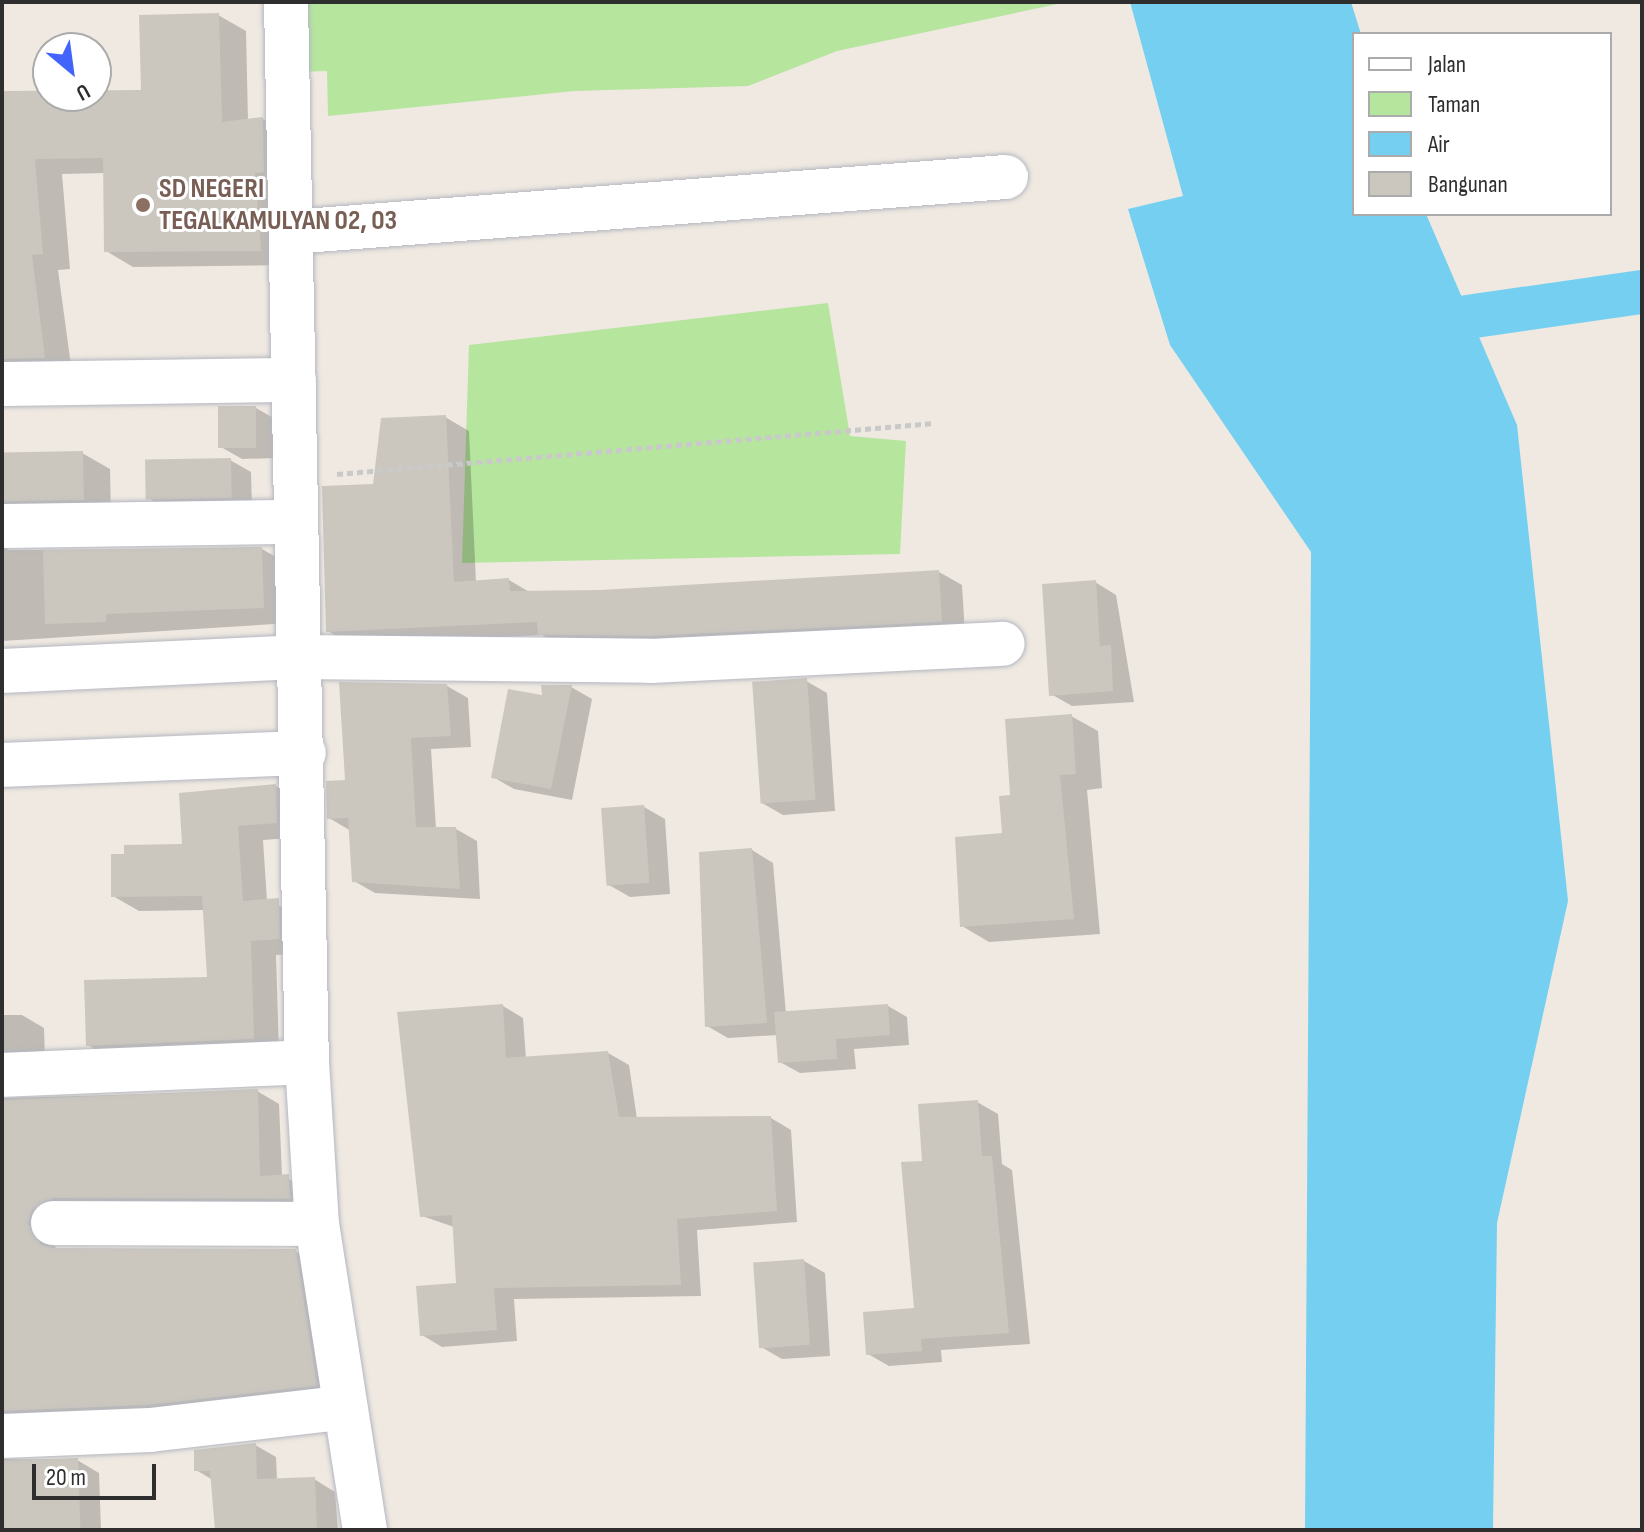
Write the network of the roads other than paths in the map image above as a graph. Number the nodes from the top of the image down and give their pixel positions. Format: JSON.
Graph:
{"nodes":[{"id":1,"x":286,"y":2,"type":"edge"},
{"id":2,"x":1006,"y":177,"type":"dead end"},
{"id":3,"x":291,"y":232,"type":"junction"},
{"id":4,"x":294,"y":380,"type":"junction"},
{"id":5,"x":2,"y":384,"type":"edge"},
{"id":6,"x":294,"y":522,"type":"junction"},
{"id":7,"x":2,"y":526,"type":"edge"},
{"id":8,"x":1003,"y":644,"type":"dead end"},
{"id":9,"x":297,"y":657,"type":"junction"},
{"id":10,"x":2,"y":671,"type":"edge"},
{"id":11,"x":304,"y":753,"type":"junction"},
{"id":12,"x":2,"y":765,"type":"edge"},
{"id":13,"x":307,"y":1062,"type":"junction"},
{"id":14,"x":2,"y":1075,"type":"edge"},
{"id":15,"x":53,"y":1223,"type":"dead end"},
{"id":16,"x":317,"y":1224,"type":"junction"},
{"id":17,"x":341,"y":1408,"type":"junction"},
{"id":18,"x":2,"y":1436,"type":"edge"},
{"id":19,"x":365,"y":1530,"type":"edge"}],
"edges":[{"from":1,"to":3,"type":"street"},
{"from":2,"to":3,"type":"street"},
{"from":3,"to":4,"type":"street"},
{"from":4,"to":5,"type":"street"},
{"from":4,"to":6,"type":"street"},
{"from":6,"to":7,"type":"street"},
{"from":6,"to":9,"type":"street"},
{"from":8,"to":9,"type":"street"},
{"from":9,"to":10,"type":"street"},
{"from":9,"to":11,"type":"street"},
{"from":11,"to":12,"type":"street"},
{"from":11,"to":13,"type":"street"},
{"from":13,"to":14,"type":"street"},
{"from":13,"to":16,"type":"street"},
{"from":15,"to":16,"type":"street"},
{"from":16,"to":17,"type":"street"},
{"from":17,"to":18,"type":"street"},
{"from":17,"to":19,"type":"street"}]}
